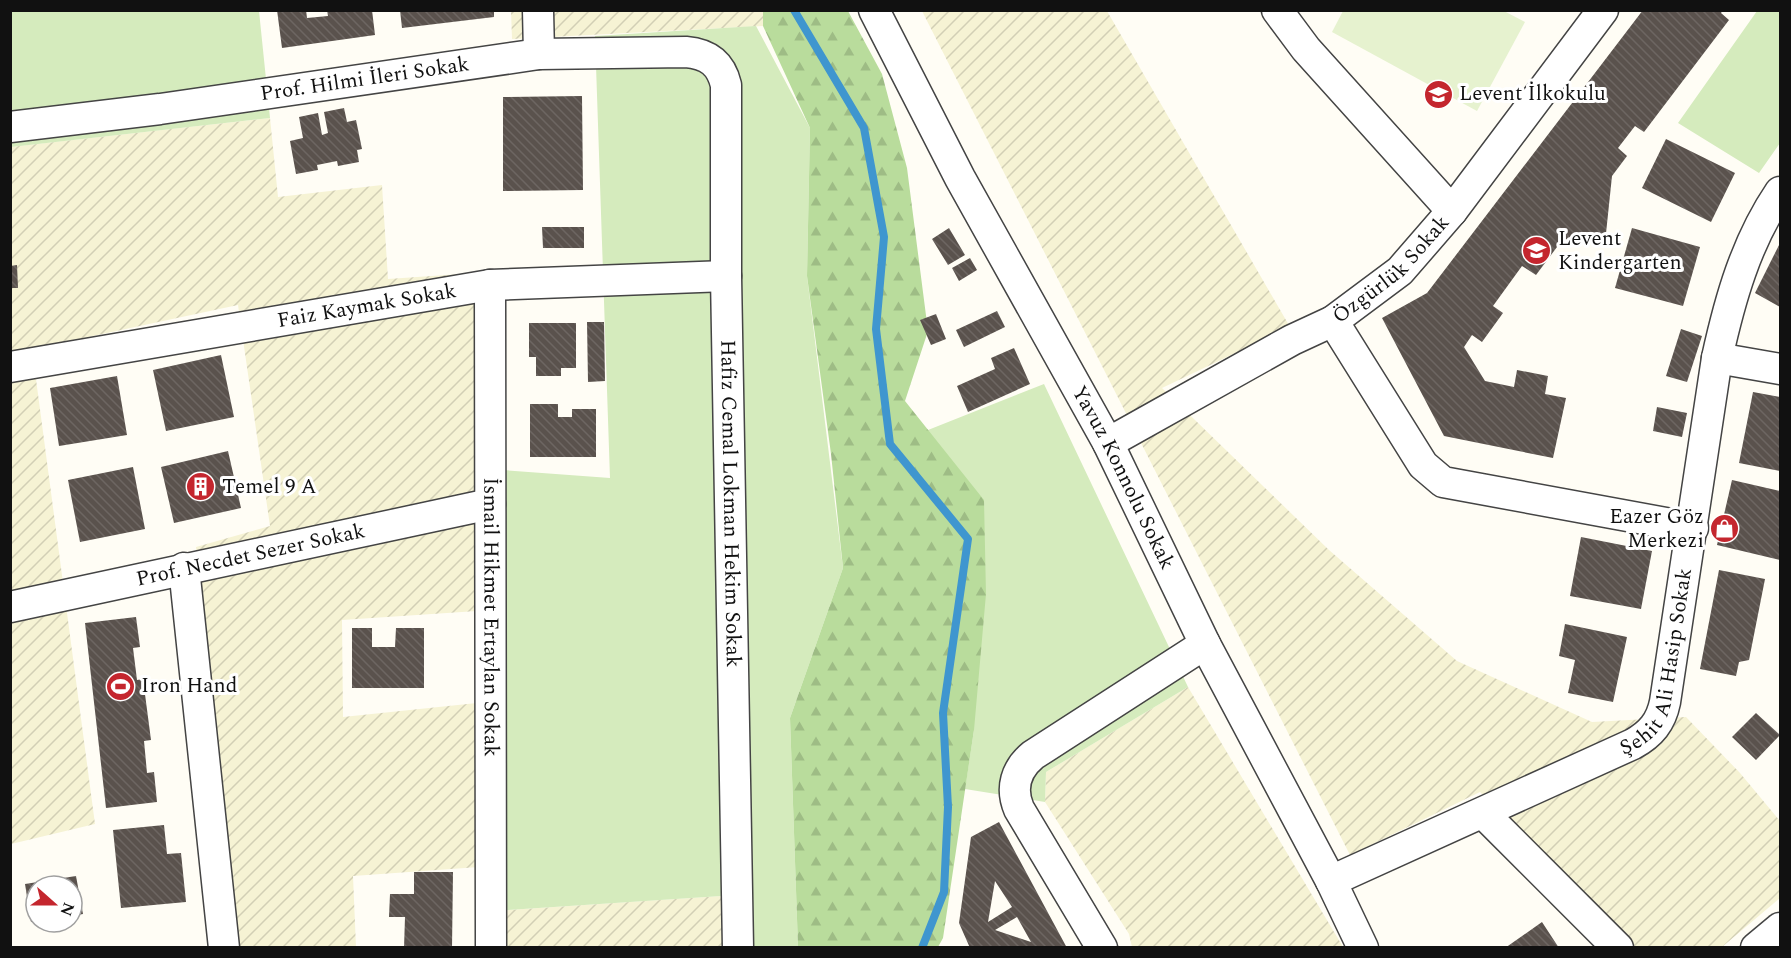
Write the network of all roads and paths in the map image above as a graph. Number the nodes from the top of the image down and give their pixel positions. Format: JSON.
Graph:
{"nodes":[{"id":1,"x":538,"y":10,"type":"edge"},
{"id":2,"x":874,"y":10,"type":"edge"},
{"id":3,"x":1277,"y":10,"type":"edge"},
{"id":4,"x":1603,"y":10,"type":"edge"},
{"id":5,"x":539,"y":54,"type":"junction"},
{"id":6,"x":717,"y":64,"type":"joint"},
{"id":7,"x":10,"y":127,"type":"edge"},
{"id":8,"x":1780,"y":192,"type":"edge"},
{"id":9,"x":1452,"y":211,"type":"junction"},
{"id":10,"x":726,"y":276,"type":"junction"},
{"id":11,"x":490,"y":285,"type":"junction"},
{"id":12,"x":1333,"y":321,"type":"junction"},
{"id":13,"x":1717,"y":358,"type":"junction"},
{"id":14,"x":10,"y":367,"type":"edge"},
{"id":15,"x":1780,"y":369,"type":"edge"},
{"id":16,"x":1108,"y":443,"type":"junction"},
{"id":17,"x":490,"y":504,"type":"junction"},
{"id":18,"x":1693,"y":528,"type":"junction"},
{"id":19,"x":184,"y":568,"type":"junction"},
{"id":20,"x":10,"y":607,"type":"edge"},
{"id":21,"x":1205,"y":644,"type":"junction"},
{"id":22,"x":1483,"y":813,"type":"junction"},
{"id":23,"x":1331,"y":881,"type":"junction"},
{"id":24,"x":1780,"y":928,"type":"edge"},
{"id":25,"x":224,"y":948,"type":"edge"},
{"id":26,"x":491,"y":948,"type":"edge"},
{"id":27,"x":738,"y":948,"type":"edge"},
{"id":28,"x":1102,"y":948,"type":"edge"},
{"id":29,"x":1363,"y":948,"type":"edge"},
{"id":30,"x":1618,"y":948,"type":"edge"},
{"id":31,"x":1756,"y":948,"type":"edge"}],
"edges":[{"from":1,"to":5,"type":"street"},
{"from":2,"to":16,"type":"street","name":"Yavuz Konnolu Sokak"},
{"from":3,"to":9,"type":"street"},
{"from":4,"to":9,"type":"street","name":"Özgürlük Sokak"},
{"from":5,"to":6,"type":"street","name":"Prof. Hilmi İleri Sokak"},
{"from":5,"to":7,"type":"street","name":"Prof. Hilmi İleri Sokak"},
{"from":6,"to":10,"type":"street","name":"Hafiz Cemal Lokman Hekim Sokak"},
{"from":8,"to":13,"type":"street","name":"Şehit Ali Hasip Sokak"},
{"from":9,"to":12,"type":"street","name":"Özgürlük Sokak"},
{"from":10,"to":11,"type":"street","name":"Faiz Kaymak Sokak"},
{"from":10,"to":27,"type":"street","name":"Hafiz Cemal Lokman Hekim Sokak"},
{"from":11,"to":14,"type":"street","name":"Faiz Kaymak Sokak"},
{"from":11,"to":17,"type":"street","name":"İsmail Hikmet Ertaylan Sokak"},
{"from":12,"to":16,"type":"street","name":"Özgürlük Sokak"},
{"from":12,"to":18,"type":"street"},
{"from":13,"to":15,"type":"street"},
{"from":13,"to":18,"type":"street","name":"Şehit Ali Hasip Sokak"},
{"from":16,"to":21,"type":"street","name":"Yavuz Konnolu Sokak"},
{"from":17,"to":19,"type":"street","name":"Prof. Necdet Sezer Sokak"},
{"from":17,"to":26,"type":"street","name":"İsmail Hikmet Ertaylan Sokak"},
{"from":18,"to":22,"type":"street","name":"Şehit Ali Hasip Sokak"},
{"from":19,"to":20,"type":"street","name":"Prof. Necdet Sezer Sokak"},
{"from":19,"to":25,"type":"street"},
{"from":21,"to":23,"type":"street","name":"Yavuz Konnolu Sokak"},
{"from":21,"to":28,"type":"street"},
{"from":22,"to":23,"type":"street","name":"Şehit Ali Hasip Sokak"},
{"from":22,"to":30,"type":"street"},
{"from":23,"to":29,"type":"street","name":"Yavuz Konnolu Sokak"},
{"from":24,"to":31,"type":"street"}]}
